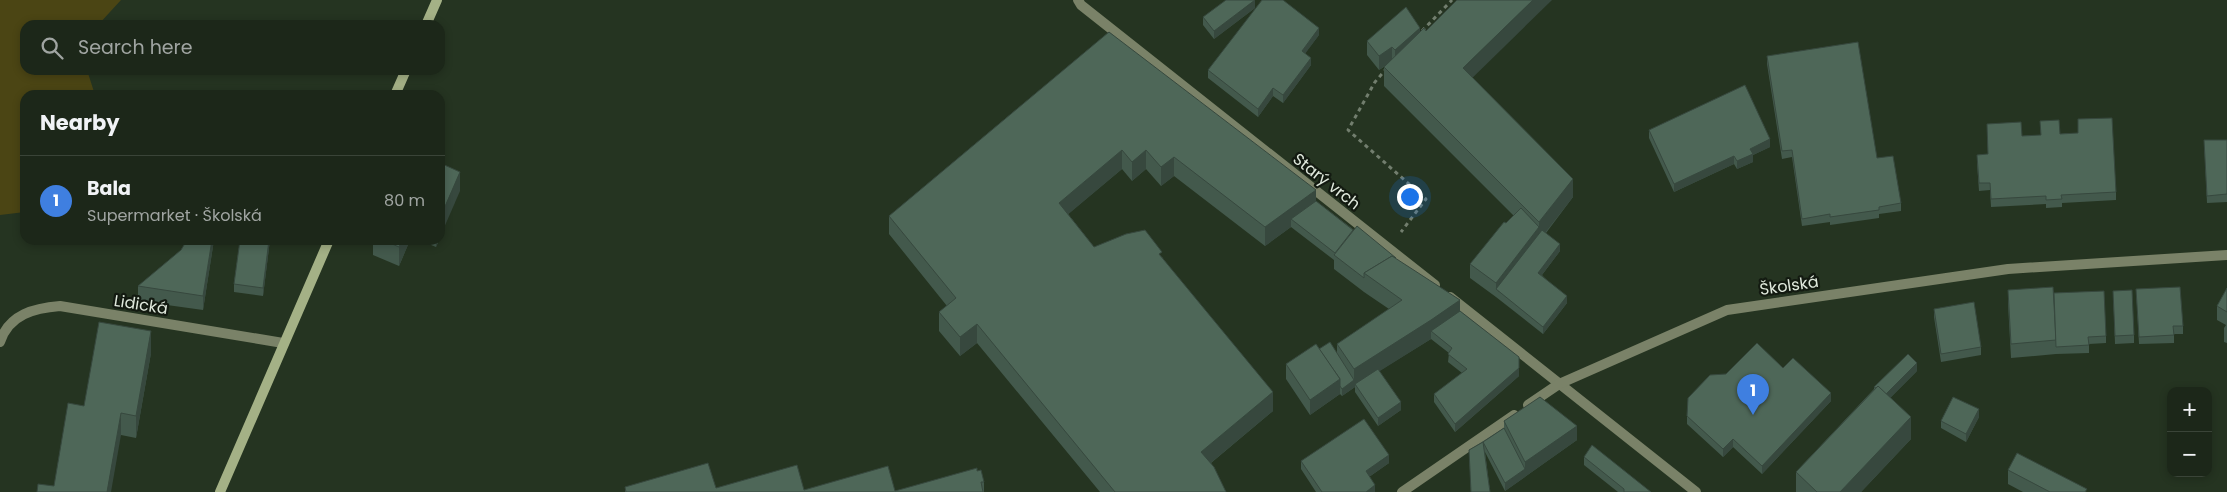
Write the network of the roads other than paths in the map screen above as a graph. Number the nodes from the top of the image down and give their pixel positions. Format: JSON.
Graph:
{"nodes":[{"id":1,"x":437,"y":0,"type":"edge"},
{"id":2,"x":1078,"y":0,"type":"edge"},
{"id":3,"x":428,"y":20,"type":"edge"},
{"id":4,"x":404,"y":75,"type":"edge"},
{"id":5,"x":396,"y":90,"type":"edge"},
{"id":6,"x":327,"y":245,"type":"edge"},
{"id":7,"x":2227,"y":255,"type":"edge"},
{"id":8,"x":1,"y":336,"type":"edge"},
{"id":9,"x":283,"y":343,"type":"junction"},
{"id":10,"x":1559,"y":384,"type":"junction"},
{"id":11,"x":220,"y":492,"type":"edge"},
{"id":12,"x":1402,"y":492,"type":"edge"},
{"id":13,"x":1696,"y":492,"type":"edge"}],
"edges":[{"from":1,"to":3,"type":"street"},
{"from":2,"to":10,"type":"street","name":"Starý vrch"},
{"from":4,"to":5,"type":"street"},
{"from":6,"to":9,"type":"street"},
{"from":7,"to":10,"type":"street","name":"Školská"},
{"from":8,"to":9,"type":"street","name":"Lidická"},
{"from":9,"to":11,"type":"street"},
{"from":10,"to":12,"type":"street","name":"Školská"},
{"from":10,"to":13,"type":"street","name":"Starý vrch"}]}
